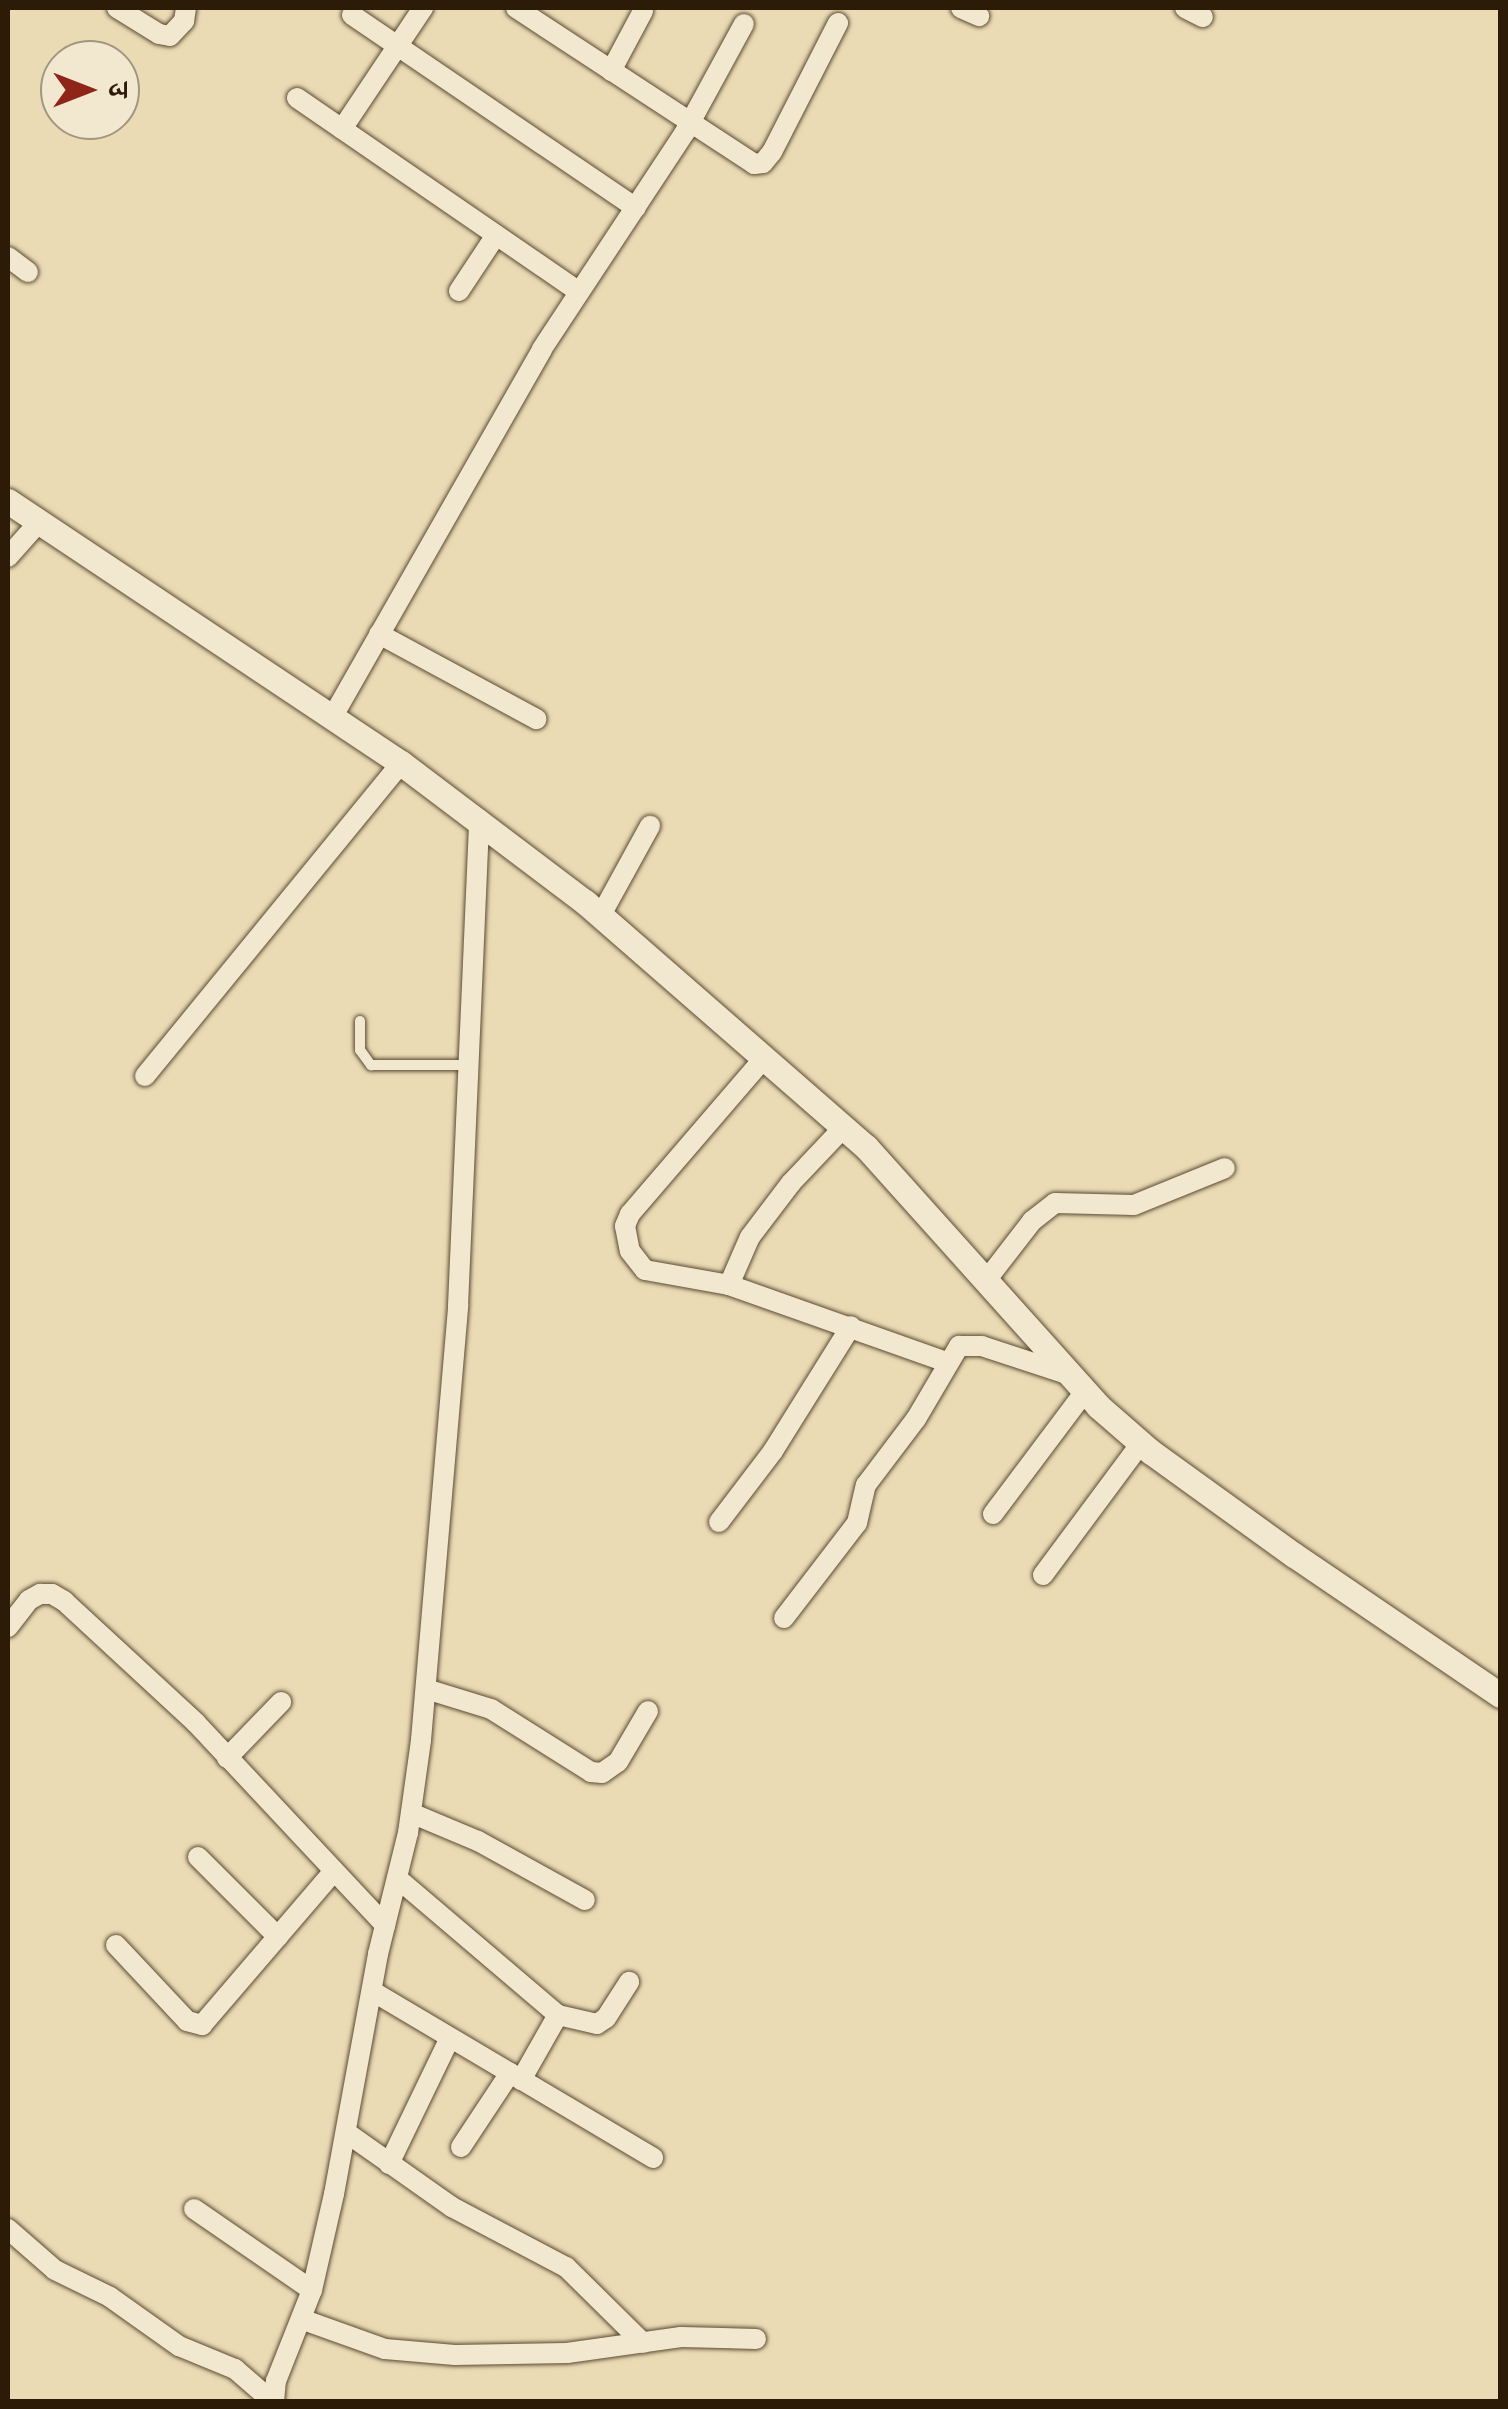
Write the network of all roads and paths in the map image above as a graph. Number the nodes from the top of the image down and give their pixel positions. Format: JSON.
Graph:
{"nodes":[{"id":1,"x":117,"y":8,"type":"edge"},
{"id":2,"x":186,"y":8,"type":"edge"},
{"id":3,"x":423,"y":8,"type":"edge"},
{"id":4,"x":521,"y":9,"type":"edge"},
{"id":5,"x":643,"y":11,"type":"dead end"},
{"id":6,"x":352,"y":14,"type":"dead end"},
{"id":7,"x":838,"y":23,"type":"dead end"},
{"id":8,"x":744,"y":24,"type":"dead end"},
{"id":9,"x":398,"y":46,"type":"junction"},
{"id":10,"x":610,"y":72,"type":"junction"},
{"id":11,"x":296,"y":98,"type":"dead end"},
{"id":12,"x":689,"y":124,"type":"junction"},
{"id":13,"x":342,"y":129,"type":"junction"},
{"id":14,"x":636,"y":208,"type":"junction"},
{"id":15,"x":496,"y":235,"type":"junction"},
{"id":16,"x":8,"y":258,"type":"edge"},
{"id":17,"x":28,"y":272,"type":"dead end"},
{"id":18,"x":459,"y":291,"type":"dead end"},
{"id":19,"x":580,"y":292,"type":"junction"},
{"id":20,"x":8,"y":501,"type":"edge"},
{"id":21,"x":40,"y":521,"type":"junction"},
{"id":22,"x":8,"y":558,"type":"edge"},
{"id":23,"x":378,"y":634,"type":"junction"},
{"id":24,"x":333,"y":716,"type":"junction"},
{"id":25,"x":536,"y":718,"type":"dead end"},
{"id":26,"x":401,"y":763,"type":"junction"},
{"id":27,"x":479,"y":819,"type":"junction"},
{"id":28,"x":650,"y":826,"type":"dead end"},
{"id":29,"x":600,"y":915,"type":"junction"},
{"id":30,"x":360,"y":1020,"type":"dead end"},
{"id":31,"x":765,"y":1057,"type":"junction"},
{"id":32,"x":470,"y":1065,"type":"junction"},
{"id":33,"x":144,"y":1076,"type":"dead end"},
{"id":34,"x":844,"y":1127,"type":"junction"},
{"id":35,"x":1225,"y":1168,"type":"dead end"},
{"id":36,"x":988,"y":1278,"type":"junction"},
{"id":37,"x":729,"y":1285,"type":"junction"},
{"id":38,"x":851,"y":1326,"type":"junction"},
{"id":39,"x":947,"y":1362,"type":"junction"},
{"id":40,"x":1076,"y":1384,"type":"junction"},
{"id":41,"x":1140,"y":1442,"type":"junction"},
{"id":42,"x":993,"y":1514,"type":"dead end"},
{"id":43,"x":719,"y":1522,"type":"dead end"},
{"id":44,"x":1043,"y":1575,"type":"dead end"},
{"id":45,"x":784,"y":1618,"type":"dead end"},
{"id":46,"x":8,"y":1626,"type":"edge"},
{"id":47,"x":426,"y":1689,"type":"junction"},
{"id":48,"x":1500,"y":1695,"type":"edge"},
{"id":49,"x":280,"y":1702,"type":"dead end"},
{"id":50,"x":648,"y":1711,"type":"dead end"},
{"id":51,"x":228,"y":1758,"type":"junction"},
{"id":52,"x":411,"y":1813,"type":"junction"},
{"id":53,"x":198,"y":1857,"type":"dead end"},
{"id":54,"x":334,"y":1871,"type":"junction"},
{"id":55,"x":396,"y":1878,"type":"junction"},
{"id":56,"x":586,"y":1900,"type":"dead end"},
{"id":57,"x":385,"y":1926,"type":"junction"},
{"id":58,"x":278,"y":1937,"type":"junction"},
{"id":59,"x":116,"y":1944,"type":"dead end"},
{"id":60,"x":628,"y":1982,"type":"dead end"},
{"id":61,"x":372,"y":1991,"type":"junction"},
{"id":62,"x":558,"y":2015,"type":"junction"},
{"id":63,"x":450,"y":2038,"type":"junction"},
{"id":64,"x":515,"y":2076,"type":"junction"},
{"id":65,"x":347,"y":2133,"type":"junction"},
{"id":66,"x":462,"y":2147,"type":"dead end"},
{"id":67,"x":653,"y":2158,"type":"dead end"},
{"id":68,"x":389,"y":2164,"type":"junction"},
{"id":69,"x":194,"y":2209,"type":"dead end"},
{"id":70,"x":8,"y":2229,"type":"edge"},
{"id":71,"x":312,"y":2290,"type":"junction"},
{"id":72,"x":302,"y":2319,"type":"junction"},
{"id":73,"x":756,"y":2340,"type":"dead end"},
{"id":74,"x":643,"y":2343,"type":"junction"},
{"id":75,"x":274,"y":2402,"type":"edge"}],
"edges":[{"from":1,"to":2,"type":"street"},
{"from":3,"to":9,"type":"street"},
{"from":4,"to":10,"type":"street"},
{"from":5,"to":10,"type":"street"},
{"from":6,"to":9,"type":"street"},
{"from":7,"to":12,"type":"street"},
{"from":8,"to":12,"type":"street"},
{"from":9,"to":13,"type":"street"},
{"from":9,"to":14,"type":"street"},
{"from":10,"to":12,"type":"street"},
{"from":11,"to":13,"type":"street"},
{"from":12,"to":14,"type":"street"},
{"from":13,"to":15,"type":"street"},
{"from":14,"to":19,"type":"street"},
{"from":15,"to":18,"type":"street"},
{"from":15,"to":19,"type":"street"},
{"from":16,"to":17,"type":"street"},
{"from":19,"to":23,"type":"street"},
{"from":20,"to":21,"type":"street"},
{"from":21,"to":22,"type":"street"},
{"from":21,"to":24,"type":"street"},
{"from":23,"to":24,"type":"street"},
{"from":23,"to":25,"type":"street"},
{"from":24,"to":26,"type":"street"},
{"from":26,"to":27,"type":"street"},
{"from":26,"to":33,"type":"street"},
{"from":27,"to":29,"type":"street"},
{"from":27,"to":32,"type":"street"},
{"from":28,"to":29,"type":"street"},
{"from":29,"to":31,"type":"street"},
{"from":30,"to":32,"type":"lane"},
{"from":31,"to":34,"type":"street"},
{"from":31,"to":37,"type":"street"},
{"from":32,"to":47,"type":"street"},
{"from":34,"to":36,"type":"street"},
{"from":34,"to":37,"type":"street"},
{"from":35,"to":36,"type":"street"},
{"from":36,"to":40,"type":"street"},
{"from":37,"to":38,"type":"street"},
{"from":38,"to":39,"type":"street"},
{"from":38,"to":43,"type":"street"},
{"from":39,"to":40,"type":"street"},
{"from":39,"to":45,"type":"street"},
{"from":40,"to":41,"type":"street"},
{"from":40,"to":42,"type":"street"},
{"from":41,"to":44,"type":"street"},
{"from":41,"to":48,"type":"street"},
{"from":46,"to":51,"type":"street"},
{"from":47,"to":50,"type":"street"},
{"from":47,"to":52,"type":"street"},
{"from":49,"to":51,"type":"street"},
{"from":51,"to":54,"type":"street"},
{"from":52,"to":55,"type":"street"},
{"from":52,"to":56,"type":"street"},
{"from":53,"to":58,"type":"street"},
{"from":54,"to":57,"type":"street"},
{"from":54,"to":58,"type":"street"},
{"from":55,"to":57,"type":"street"},
{"from":55,"to":62,"type":"street"},
{"from":57,"to":61,"type":"street"},
{"from":58,"to":59,"type":"street"},
{"from":60,"to":62,"type":"street"},
{"from":61,"to":63,"type":"street"},
{"from":61,"to":65,"type":"street"},
{"from":62,"to":64,"type":"street"},
{"from":63,"to":64,"type":"street"},
{"from":63,"to":68,"type":"street"},
{"from":64,"to":66,"type":"street"},
{"from":64,"to":67,"type":"street"},
{"from":65,"to":68,"type":"street"},
{"from":65,"to":71,"type":"street"},
{"from":68,"to":74,"type":"street"},
{"from":69,"to":71,"type":"street"},
{"from":70,"to":75,"type":"street"},
{"from":71,"to":72,"type":"street"},
{"from":72,"to":74,"type":"street"},
{"from":72,"to":75,"type":"street"},
{"from":73,"to":74,"type":"street"}]}
